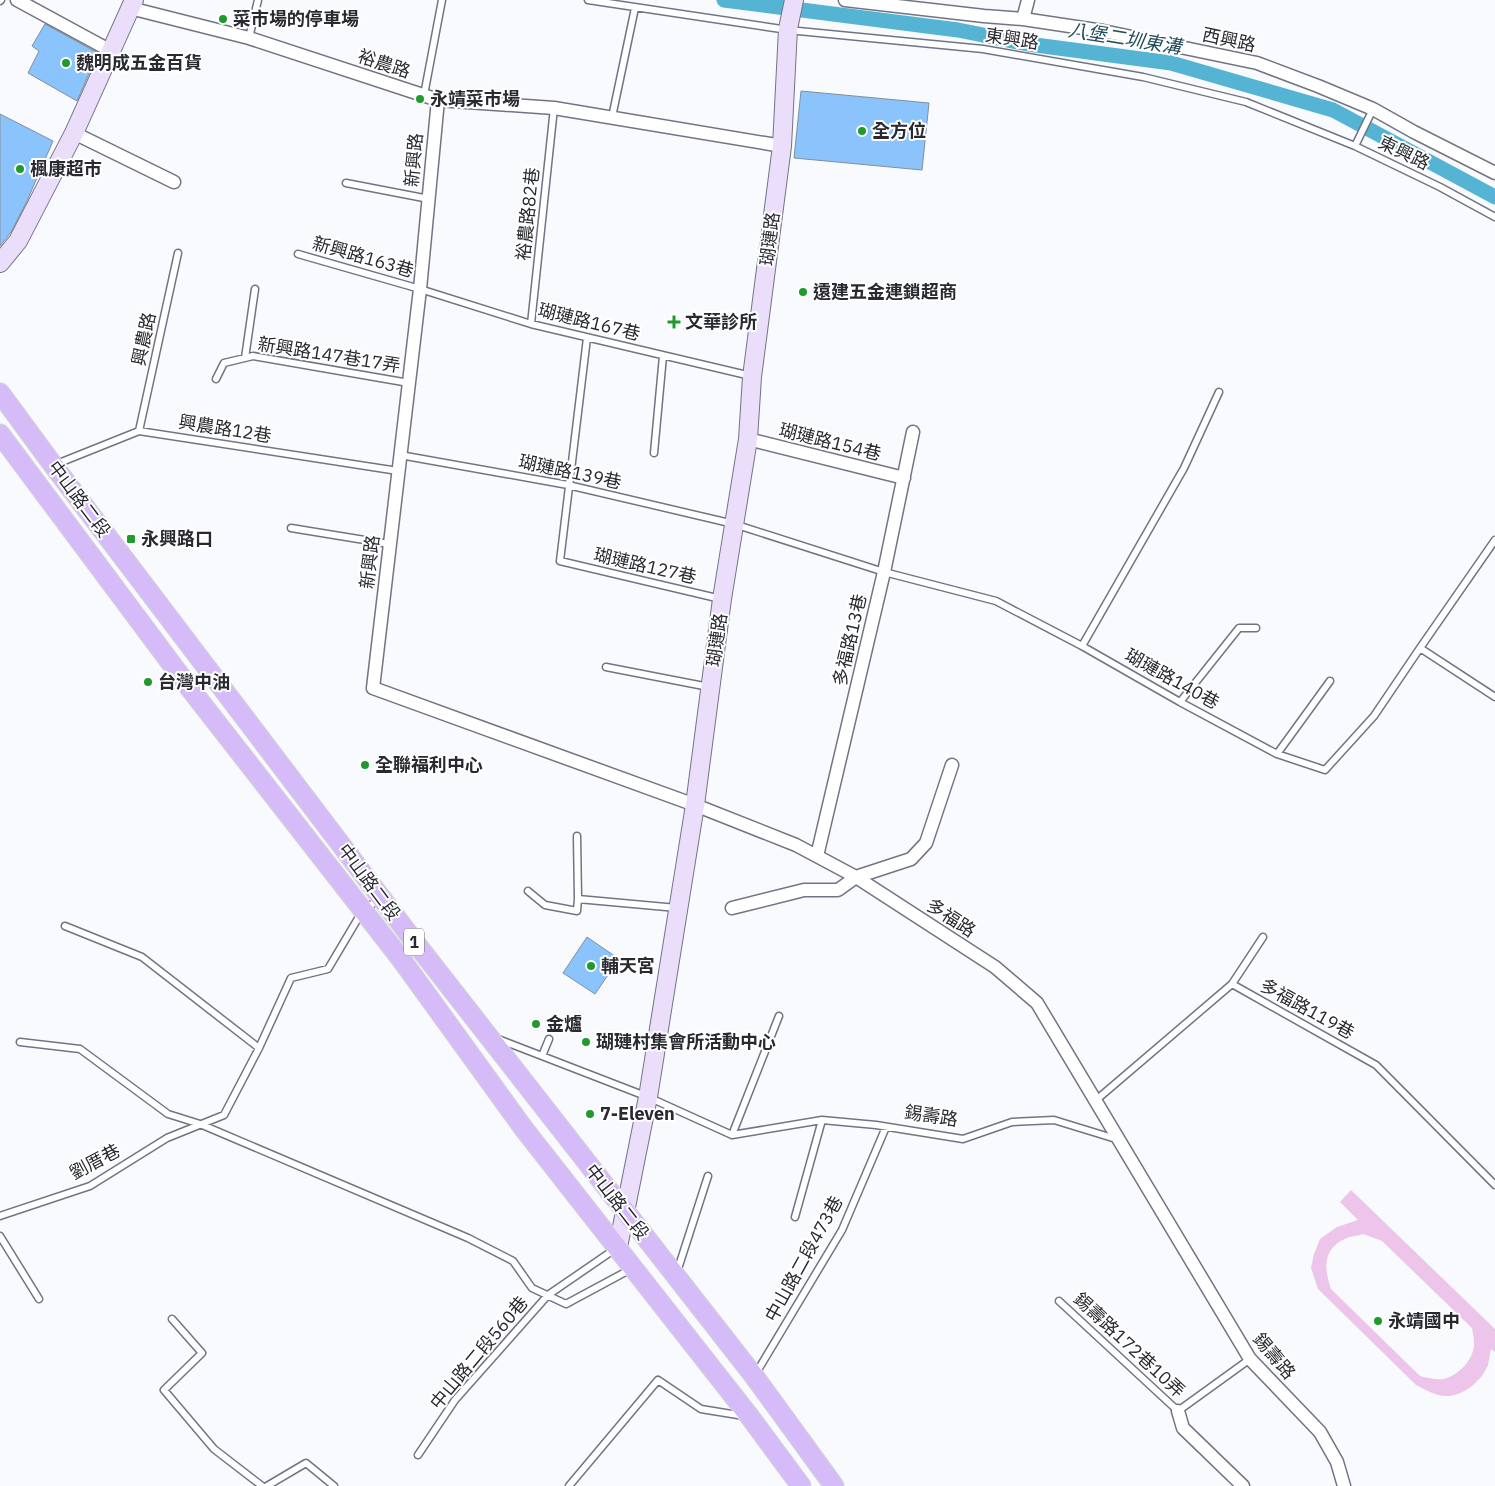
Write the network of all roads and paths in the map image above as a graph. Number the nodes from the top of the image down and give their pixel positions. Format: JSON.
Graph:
{"nodes":[{"id":1,"x":17,"y":0,"type":"edge"},
{"id":2,"x":258,"y":0,"type":"edge"},
{"id":3,"x":442,"y":0,"type":"edge"},
{"id":4,"x":588,"y":0,"type":"edge"},
{"id":5,"x":794,"y":0,"type":"edge"},
{"id":6,"x":845,"y":0,"type":"edge"},
{"id":7,"x":1028,"y":0,"type":"edge"},
{"id":8,"x":132,"y":4,"type":"edge"},
{"id":9,"x":635,"y":8,"type":"junction"},
{"id":10,"x":1023,"y":18,"type":"junction"},
{"id":11,"x":788,"y":30,"type":"junction"},
{"id":12,"x":249,"y":38,"type":"junction"},
{"id":13,"x":111,"y":51,"type":"junction"},
{"id":14,"x":424,"y":95,"type":"junction"},
{"id":15,"x":438,"y":100,"type":"junction"},
{"id":16,"x":554,"y":108,"type":"junction"},
{"id":17,"x":1372,"y":109,"type":"junction"},
{"id":18,"x":612,"y":117,"type":"junction"},
{"id":19,"x":74,"y":133,"type":"junction"},
{"id":20,"x":782,"y":146,"type":"junction"},
{"id":21,"x":1355,"y":146,"type":"junction"},
{"id":22,"x":1495,"y":173,"type":"edge"},
{"id":23,"x":174,"y":182,"type":"dead end"},
{"id":24,"x":346,"y":183,"type":"dead end"},
{"id":25,"x":428,"y":199,"type":"junction"},
{"id":26,"x":1495,"y":217,"type":"edge"},
{"id":27,"x":178,"y":253,"type":"dead end"},
{"id":28,"x":298,"y":254,"type":"dead end"},
{"id":29,"x":0,"y":263,"type":"edge"},
{"id":30,"x":255,"y":289,"type":"dead end"},
{"id":31,"x":420,"y":289,"type":"junction"},
{"id":32,"x":531,"y":324,"type":"junction"},
{"id":33,"x":587,"y":338,"type":"junction"},
{"id":34,"x":663,"y":356,"type":"junction"},
{"id":35,"x":244,"y":358,"type":"junction"},
{"id":36,"x":752,"y":377,"type":"junction"},
{"id":37,"x":216,"y":379,"type":"dead end"},
{"id":38,"x":409,"y":383,"type":"junction"},
{"id":39,"x":1219,"y":392,"type":"dead end"},
{"id":40,"x":0,"y":393,"type":"edge"},
{"id":41,"x":139,"y":430,"type":"junction"},
{"id":42,"x":914,"y":432,"type":"dead end"},
{"id":43,"x":0,"y":434,"type":"edge"},
{"id":44,"x":748,"y":439,"type":"junction"},
{"id":45,"x":654,"y":453,"type":"dead end"},
{"id":46,"x":400,"y":455,"type":"junction"},
{"id":47,"x":53,"y":466,"type":"junction"},
{"id":48,"x":398,"y":471,"type":"junction"},
{"id":49,"x":904,"y":478,"type":"junction"},
{"id":50,"x":568,"y":486,"type":"junction"},
{"id":51,"x":734,"y":524,"type":"junction"},
{"id":52,"x":291,"y":528,"type":"dead end"},
{"id":53,"x":1495,"y":540,"type":"edge"},
{"id":54,"x":390,"y":544,"type":"junction"},
{"id":55,"x":884,"y":572,"type":"junction"},
{"id":56,"x":722,"y":599,"type":"junction"},
{"id":57,"x":1256,"y":628,"type":"dead end"},
{"id":58,"x":1082,"y":646,"type":"junction"},
{"id":59,"x":1420,"y":648,"type":"junction"},
{"id":60,"x":606,"y":667,"type":"dead end"},
{"id":61,"x":1330,"y":681,"type":"dead end"},
{"id":62,"x":710,"y":687,"type":"junction"},
{"id":63,"x":1495,"y":697,"type":"edge"},
{"id":64,"x":1180,"y":702,"type":"junction"},
{"id":65,"x":1278,"y":754,"type":"junction"},
{"id":66,"x":952,"y":765,"type":"dead end"},
{"id":67,"x":695,"y":804,"type":"junction"},
{"id":68,"x":577,"y":836,"type":"dead end"},
{"id":69,"x":817,"y":856,"type":"junction"},
{"id":70,"x":856,"y":877,"type":"junction"},
{"id":71,"x":528,"y":891,"type":"dead end"},
{"id":72,"x":381,"y":898,"type":"junction"},
{"id":73,"x":578,"y":899,"type":"junction"},
{"id":74,"x":678,"y":908,"type":"junction"},
{"id":75,"x":732,"y":908,"type":"dead end"},
{"id":76,"x":363,"y":910,"type":"junction"},
{"id":77,"x":65,"y":926,"type":"dead end"},
{"id":78,"x":1263,"y":937,"type":"dead end"},
{"id":79,"x":1232,"y":984,"type":"junction"},
{"id":80,"x":779,"y":1016,"type":"dead end"},
{"id":81,"x":487,"y":1035,"type":"junction"},
{"id":82,"x":549,"y":1039,"type":"dead end"},
{"id":83,"x":20,"y":1042,"type":"dead end"},
{"id":84,"x":258,"y":1048,"type":"junction"},
{"id":85,"x":542,"y":1056,"type":"junction"},
{"id":86,"x":648,"y":1097,"type":"junction"},
{"id":87,"x":1095,"y":1101,"type":"junction"},
{"id":88,"x":822,"y":1120,"type":"junction"},
{"id":89,"x":200,"y":1124,"type":"junction"},
{"id":90,"x":886,"y":1127,"type":"junction"},
{"id":91,"x":732,"y":1135,"type":"junction"},
{"id":92,"x":1119,"y":1140,"type":"junction"},
{"id":93,"x":708,"y":1176,"type":"dead end"},
{"id":94,"x":1495,"y":1185,"type":"edge"},
{"id":95,"x":625,"y":1212,"type":"junction"},
{"id":96,"x":0,"y":1216,"type":"edge"},
{"id":97,"x":795,"y":1217,"type":"dead end"},
{"id":98,"x":0,"y":1236,"type":"edge"},
{"id":99,"x":618,"y":1247,"type":"junction"},
{"id":100,"x":634,"y":1268,"type":"junction"},
{"id":101,"x":676,"y":1276,"type":"junction"},
{"id":102,"x":548,"y":1295,"type":"junction"},
{"id":103,"x":39,"y":1299,"type":"dead end"},
{"id":104,"x":1059,"y":1301,"type":"dead end"},
{"id":105,"x":172,"y":1319,"type":"dead end"},
{"id":106,"x":1250,"y":1359,"type":"junction"},
{"id":107,"x":754,"y":1376,"type":"junction"},
{"id":108,"x":1178,"y":1411,"type":"junction"},
{"id":109,"x":750,"y":1417,"type":"junction"},
{"id":110,"x":418,"y":1455,"type":"dead end"},
{"id":111,"x":262,"y":1486,"type":"edge"},
{"id":112,"x":267,"y":1486,"type":"edge"},
{"id":113,"x":334,"y":1486,"type":"edge"},
{"id":114,"x":568,"y":1486,"type":"edge"},
{"id":115,"x":801,"y":1486,"type":"edge"},
{"id":116,"x":834,"y":1486,"type":"edge"},
{"id":117,"x":1243,"y":1486,"type":"edge"},
{"id":118,"x":1344,"y":1486,"type":"edge"}],
"edges":[{"from":1,"to":13,"type":"street"},
{"from":2,"to":12,"type":"lane"},
{"from":3,"to":14,"type":"lane"},
{"from":4,"to":9,"type":"lane","name":"東興路"},
{"from":5,"to":11,"type":"street","name":"瑚璉路"},
{"from":6,"to":10,"type":"street","name":"西興路"},
{"from":7,"to":10,"type":"street"},
{"from":8,"to":12,"type":"street","name":"裕農路"},
{"from":8,"to":13,"type":"street"},
{"from":9,"to":11,"type":"lane","name":"東興路"},
{"from":9,"to":18,"type":"lane"},
{"from":10,"to":17,"type":"street","name":"西興路"},
{"from":11,"to":20,"type":"street","name":"瑚璉路"},
{"from":11,"to":21,"type":"lane","name":"東興路"},
{"from":12,"to":14,"type":"street","name":"裕農路"},
{"from":13,"to":19,"type":"street"},
{"from":14,"to":15,"type":"street","name":"裕農路"},
{"from":15,"to":16,"type":"street","name":"裕農路"},
{"from":15,"to":25,"type":"street","name":"新興路"},
{"from":16,"to":18,"type":"street","name":"裕農路"},
{"from":16,"to":32,"type":"lane","name":"裕農路82巷"},
{"from":17,"to":21,"type":"lane"},
{"from":17,"to":22,"type":"street","name":"西興路"},
{"from":18,"to":20,"type":"street","name":"裕農路"},
{"from":19,"to":23,"type":"street"},
{"from":19,"to":29,"type":"street"},
{"from":20,"to":36,"type":"street","name":"瑚璉路"},
{"from":21,"to":26,"type":"lane","name":"東興路"},
{"from":24,"to":25,"type":"lane"},
{"from":25,"to":31,"type":"street","name":"新興路"},
{"from":27,"to":41,"type":"lane","name":"興農路"},
{"from":28,"to":31,"type":"lane","name":"新興路163巷"},
{"from":30,"to":35,"type":"lane","name":"新興路147巷17弄"},
{"from":31,"to":32,"type":"lane","name":"瑚璉路167巷"},
{"from":31,"to":38,"type":"street","name":"新興路"},
{"from":32,"to":33,"type":"lane","name":"瑚璉路167巷"},
{"from":33,"to":34,"type":"lane","name":"瑚璉路167巷"},
{"from":33,"to":50,"type":"lane"},
{"from":34,"to":36,"type":"lane","name":"瑚璉路167巷"},
{"from":34,"to":45,"type":"lane"},
{"from":35,"to":37,"type":"lane","name":"新興路147巷17弄"},
{"from":35,"to":38,"type":"lane","name":"新興路147巷17弄"},
{"from":36,"to":44,"type":"street","name":"瑚璉路"},
{"from":38,"to":46,"type":"street","name":"新興路"},
{"from":39,"to":58,"type":"lane"},
{"from":40,"to":47,"type":"main road","name":"中山路二段","number":"1"},
{"from":41,"to":47,"type":"lane"},
{"from":41,"to":48,"type":"lane","name":"興農路12巷"},
{"from":42,"to":49,"type":"street","name":"多福路13巷"},
{"from":43,"to":76,"type":"main road","name":"中山路二段","number":"1"},
{"from":44,"to":49,"type":"street","name":"瑚璉路154巷"},
{"from":44,"to":51,"type":"street","name":"瑚璉路"},
{"from":46,"to":48,"type":"street","name":"新興路"},
{"from":46,"to":50,"type":"lane","name":"瑚璉路139巷"},
{"from":47,"to":72,"type":"main road","name":"中山路二段","number":"1"},
{"from":48,"to":54,"type":"street","name":"新興路"},
{"from":49,"to":55,"type":"street","name":"多福路13巷"},
{"from":50,"to":51,"type":"lane","name":"瑚璉路139巷"},
{"from":50,"to":56,"type":"lane","name":"瑚璉路127巷"},
{"from":51,"to":55,"type":"lane","name":"瑚璉路140巷"},
{"from":51,"to":56,"type":"street","name":"瑚璉路"},
{"from":52,"to":54,"type":"lane"},
{"from":53,"to":59,"type":"lane","name":"瑚璉路140巷"},
{"from":54,"to":67,"type":"street","name":"新興路"},
{"from":55,"to":58,"type":"lane","name":"瑚璉路140巷"},
{"from":55,"to":69,"type":"street","name":"多福路13巷"},
{"from":56,"to":62,"type":"street","name":"瑚璉路"},
{"from":57,"to":64,"type":"lane"},
{"from":58,"to":64,"type":"lane","name":"瑚璉路140巷"},
{"from":59,"to":63,"type":"lane"},
{"from":59,"to":65,"type":"lane","name":"瑚璉路140巷"},
{"from":60,"to":62,"type":"lane"},
{"from":61,"to":65,"type":"lane"},
{"from":62,"to":67,"type":"street","name":"瑚璉路"},
{"from":64,"to":65,"type":"lane","name":"瑚璉路140巷"},
{"from":66,"to":70,"type":"street"},
{"from":67,"to":69,"type":"street","name":"多福路"},
{"from":67,"to":74,"type":"street","name":"瑚璉路"},
{"from":68,"to":73,"type":"lane"},
{"from":69,"to":70,"type":"street","name":"多福路"},
{"from":70,"to":75,"type":"street"},
{"from":70,"to":87,"type":"street","name":"多福路"},
{"from":71,"to":73,"type":"lane"},
{"from":72,"to":76,"type":"lane"},
{"from":72,"to":81,"type":"main road","name":"中山路二段","number":"1"},
{"from":73,"to":74,"type":"lane"},
{"from":74,"to":86,"type":"street","name":"瑚璉路"},
{"from":76,"to":84,"type":"lane","name":"劉厝巷"},
{"from":76,"to":99,"type":"main road","name":"中山路二段","number":"1"},
{"from":77,"to":84,"type":"lane"},
{"from":78,"to":79,"type":"lane"},
{"from":79,"to":87,"type":"lane","name":"多福路119巷"},
{"from":79,"to":94,"type":"lane","name":"多福路119巷"},
{"from":80,"to":91,"type":"lane"},
{"from":81,"to":85,"type":"lane"},
{"from":81,"to":95,"type":"main road","name":"中山路二段","number":"1"},
{"from":82,"to":85,"type":"lane"},
{"from":83,"to":89,"type":"lane"},
{"from":84,"to":89,"type":"lane","name":"劉厝巷"},
{"from":85,"to":86,"type":"lane"},
{"from":86,"to":91,"type":"lane"},
{"from":86,"to":95,"type":"street","name":"瑚璉路"},
{"from":87,"to":92,"type":"street","name":"多福路"},
{"from":88,"to":90,"type":"lane","name":"錫壽路"},
{"from":88,"to":91,"type":"lane","name":"錫壽路"},
{"from":88,"to":97,"type":"lane"},
{"from":89,"to":96,"type":"lane","name":"劉厝巷"},
{"from":89,"to":102,"type":"lane","name":"中山路二段560巷"},
{"from":90,"to":92,"type":"lane","name":"錫壽路"},
{"from":90,"to":107,"type":"lane","name":"中山路二段473巷"},
{"from":92,"to":106,"type":"street","name":"錫壽路"},
{"from":93,"to":101,"type":"lane"},
{"from":95,"to":99,"type":"street","name":"瑚璉路"},
{"from":95,"to":101,"type":"main road","name":"中山路二段","number":"1"},
{"from":98,"to":103,"type":"lane"},
{"from":99,"to":100,"type":"main road","name":"中山路二段","number":"1"},
{"from":99,"to":102,"type":"lane","name":"中山路二段560巷"},
{"from":100,"to":102,"type":"lane","name":"中山路二段560巷"},
{"from":100,"to":109,"type":"main road","name":"中山路二段","number":"1"},
{"from":101,"to":107,"type":"main road","name":"中山路二段","number":"1"},
{"from":102,"to":110,"type":"lane","name":"中山路二段560巷"},
{"from":104,"to":108,"type":"lane","name":"錫壽路172巷10弄"},
{"from":105,"to":111,"type":"lane"},
{"from":106,"to":108,"type":"lane"},
{"from":106,"to":118,"type":"street","name":"錫壽路"},
{"from":107,"to":116,"type":"main road","name":"中山路二段","number":"1"},
{"from":108,"to":117,"type":"street"},
{"from":109,"to":114,"type":"lane"},
{"from":109,"to":115,"type":"main road","name":"中山路二段","number":"1"},
{"from":112,"to":113,"type":"lane"}]}
